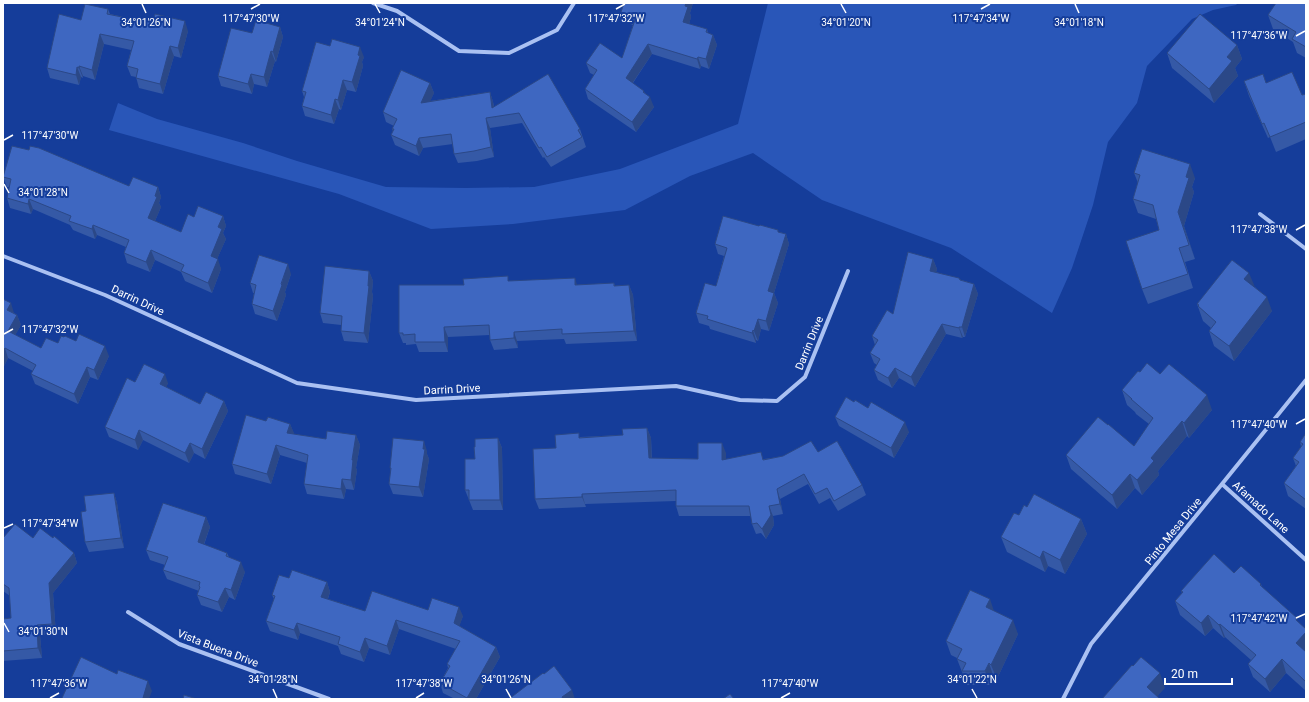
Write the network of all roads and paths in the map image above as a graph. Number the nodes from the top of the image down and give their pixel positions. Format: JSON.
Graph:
{"nodes":[{"id":1,"x":373,"y":3,"type":"edge"},
{"id":2,"x":574,"y":3,"type":"edge"},
{"id":3,"x":1260,"y":214,"type":"dead end"},
{"id":4,"x":1306,"y":249,"type":"edge"},
{"id":5,"x":3,"y":256,"type":"edge"},
{"id":6,"x":848,"y":271,"type":"dead end"},
{"id":7,"x":1306,"y":380,"type":"edge"},
{"id":8,"x":1222,"y":484,"type":"junction"},
{"id":9,"x":1306,"y":560,"type":"edge"},
{"id":10,"x":128,"y":612,"type":"dead end"},
{"id":11,"x":328,"y":699,"type":"edge"},
{"id":12,"x":1063,"y":699,"type":"edge"}],
"edges":[{"from":1,"to":2,"type":"street"},
{"from":3,"to":4,"type":"street"},
{"from":5,"to":6,"type":"street","name":"Darrin Drive"},
{"from":7,"to":8,"type":"street","name":"Pinto Mesa Drive"},
{"from":8,"to":9,"type":"street","name":"Afamado Lane"},
{"from":8,"to":12,"type":"street","name":"Pinto Mesa Drive"},
{"from":10,"to":11,"type":"street","name":"Vista Buena Drive"}]}
